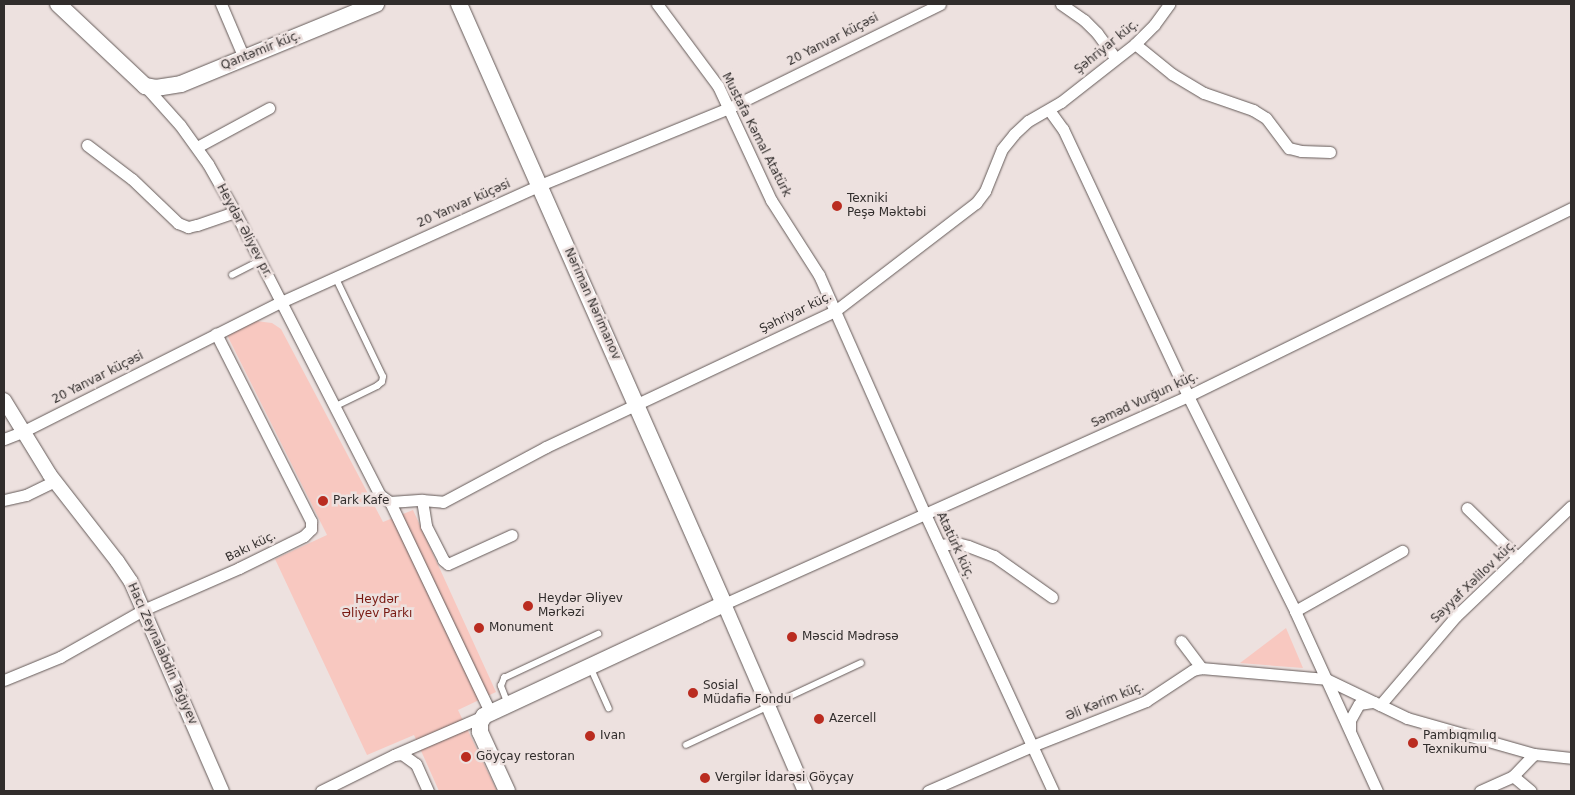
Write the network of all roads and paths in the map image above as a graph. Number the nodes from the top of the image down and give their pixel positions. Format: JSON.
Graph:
{"nodes":[{"id":1,"x":58,"y":4,"type":"edge"},
{"id":2,"x":222,"y":4,"type":"edge"},
{"id":3,"x":376,"y":4,"type":"edge"},
{"id":4,"x":459,"y":4,"type":"edge"},
{"id":5,"x":657,"y":4,"type":"edge"},
{"id":6,"x":940,"y":4,"type":"edge"},
{"id":7,"x":1061,"y":4,"type":"edge"},
{"id":8,"x":1169,"y":4,"type":"edge"},
{"id":9,"x":1135,"y":44,"type":"junction"},
{"id":10,"x":244,"y":58,"type":"junction"},
{"id":11,"x":1115,"y":58,"type":"junction"},
{"id":12,"x":145,"y":86,"type":"junction"},
{"id":13,"x":269,"y":108,"type":"dead end"},
{"id":14,"x":729,"y":108,"type":"junction"},
{"id":15,"x":1049,"y":110,"type":"junction"},
{"id":16,"x":87,"y":145,"type":"dead end"},
{"id":17,"x":198,"y":147,"type":"junction"},
{"id":18,"x":1330,"y":152,"type":"dead end"},
{"id":19,"x":540,"y":185,"type":"junction"},
{"id":20,"x":1571,"y":208,"type":"edge"},
{"id":21,"x":235,"y":212,"type":"junction"},
{"id":22,"x":260,"y":261,"type":"junction"},
{"id":23,"x":232,"y":275,"type":"dead end"},
{"id":24,"x":335,"y":277,"type":"junction"},
{"id":25,"x":280,"y":302,"type":"junction"},
{"id":26,"x":835,"y":311,"type":"junction"},
{"id":27,"x":216,"y":334,"type":"junction"},
{"id":28,"x":1188,"y":396,"type":"junction"},
{"id":29,"x":4,"y":400,"type":"edge"},
{"id":30,"x":636,"y":404,"type":"junction"},
{"id":31,"x":334,"y":407,"type":"junction"},
{"id":32,"x":22,"y":432,"type":"junction"},
{"id":33,"x":4,"y":439,"type":"edge"},
{"id":34,"x":55,"y":481,"type":"junction"},
{"id":35,"x":4,"y":500,"type":"edge"},
{"id":36,"x":422,"y":500,"type":"junction"},
{"id":37,"x":390,"y":502,"type":"junction"},
{"id":38,"x":1467,"y":508,"type":"dead end"},
{"id":39,"x":925,"y":514,"type":"junction"},
{"id":40,"x":1569,"y":515,"type":"edge"},
{"id":41,"x":512,"y":535,"type":"dead end"},
{"id":42,"x":940,"y":545,"type":"junction"},
{"id":43,"x":1402,"y":551,"type":"dead end"},
{"id":44,"x":1518,"y":558,"type":"junction"},
{"id":45,"x":1052,"y":597,"type":"dead end"},
{"id":46,"x":724,"y":604,"type":"junction"},
{"id":47,"x":144,"y":610,"type":"junction"},
{"id":48,"x":1295,"y":611,"type":"junction"},
{"id":49,"x":598,"y":634,"type":"dead end"},
{"id":50,"x":1182,"y":641,"type":"dead end"},
{"id":51,"x":861,"y":663,"type":"dead end"},
{"id":52,"x":590,"y":666,"type":"junction"},
{"id":53,"x":1201,"y":668,"type":"junction"},
{"id":54,"x":1326,"y":679,"type":"junction"},
{"id":55,"x":4,"y":680,"type":"edge"},
{"id":56,"x":508,"y":704,"type":"junction"},
{"id":57,"x":1378,"y":704,"type":"junction"},
{"id":58,"x":768,"y":707,"type":"junction"},
{"id":59,"x":609,"y":708,"type":"dead end"},
{"id":60,"x":485,"y":720,"type":"junction"},
{"id":61,"x":1350,"y":732,"type":"junction"},
{"id":62,"x":686,"y":745,"type":"dead end"},
{"id":63,"x":1032,"y":746,"type":"junction"},
{"id":64,"x":1534,"y":754,"type":"junction"},
{"id":65,"x":394,"y":755,"type":"junction"},
{"id":66,"x":1571,"y":758,"type":"edge"},
{"id":67,"x":1513,"y":776,"type":"junction"},
{"id":68,"x":222,"y":791,"type":"edge"},
{"id":69,"x":321,"y":791,"type":"edge"},
{"id":70,"x":428,"y":791,"type":"edge"},
{"id":71,"x":507,"y":791,"type":"edge"},
{"id":72,"x":805,"y":791,"type":"edge"},
{"id":73,"x":928,"y":791,"type":"edge"},
{"id":74,"x":1053,"y":791,"type":"edge"},
{"id":75,"x":1377,"y":791,"type":"edge"},
{"id":76,"x":1480,"y":791,"type":"edge"},
{"id":77,"x":1531,"y":791,"type":"edge"}],
"edges":[{"from":1,"to":12,"type":"main road","name":"Heydər Əliyev pr."},
{"from":2,"to":10,"type":"street"},
{"from":3,"to":10,"type":"main road","name":"Qantəmir küç."},
{"from":4,"to":19,"type":"main road","name":"Nəriman Nərimanov"},
{"from":5,"to":14,"type":"street","name":"Mustafa Kəmal Atatürk"},
{"from":6,"to":14,"type":"street","name":"20 Yanvar küçəsi"},
{"from":7,"to":11,"type":"street"},
{"from":8,"to":9,"type":"street","name":"Şəhriyar küç."},
{"from":9,"to":11,"type":"street","name":"Şəhriyar küç."},
{"from":9,"to":18,"type":"street"},
{"from":10,"to":12,"type":"main road","name":"Qantəmir küç."},
{"from":11,"to":15,"type":"street","name":"Şəhriyar küç."},
{"from":12,"to":17,"type":"street","name":"Heydər Əliyev pr."},
{"from":13,"to":17,"type":"street"},
{"from":14,"to":19,"type":"street","name":"20 Yanvar küçəsi"},
{"from":14,"to":26,"type":"street","name":"Mustafa Kəmal Atatürk"},
{"from":15,"to":26,"type":"street","name":"Şəhriyar küç."},
{"from":15,"to":28,"type":"street"},
{"from":16,"to":21,"type":"street"},
{"from":17,"to":21,"type":"street","name":"Heydər Əliyev pr."},
{"from":19,"to":24,"type":"street","name":"20 Yanvar küçəsi"},
{"from":19,"to":30,"type":"main road","name":"Nəriman Nərimanov"},
{"from":20,"to":28,"type":"street","name":"Səməd Vurğun küç."},
{"from":21,"to":22,"type":"street","name":"Heydər Əliyev pr."},
{"from":22,"to":23,"type":"lane"},
{"from":22,"to":25,"type":"street","name":"Heydər Əliyev pr."},
{"from":24,"to":25,"type":"street","name":"20 Yanvar küçəsi"},
{"from":24,"to":31,"type":"lane"},
{"from":25,"to":27,"type":"street","name":"20 Yanvar küçəsi"},
{"from":25,"to":31,"type":"street","name":"Heydər Əliyev pr."},
{"from":26,"to":30,"type":"street","name":"Şəhriyar küç."},
{"from":26,"to":39,"type":"street","name":"Atatürk küç."},
{"from":27,"to":32,"type":"street","name":"20 Yanvar küçəsi"},
{"from":27,"to":47,"type":"street","name":"Bakı küç."},
{"from":28,"to":39,"type":"street","name":"Səməd Vurğun küç."},
{"from":28,"to":48,"type":"street"},
{"from":29,"to":32,"type":"street","name":"Hacı Zeynalabdin Tağıyev"},
{"from":30,"to":36,"type":"street","name":"Şəhriyar küç."},
{"from":30,"to":46,"type":"main road","name":"Nəriman Nərimanov"},
{"from":31,"to":37,"type":"street","name":"Heydər Əliyev pr."},
{"from":32,"to":33,"type":"street","name":"20 Yanvar küçəsi"},
{"from":32,"to":34,"type":"street","name":"Hacı Zeynalabdin Tağıyev"},
{"from":34,"to":35,"type":"street"},
{"from":34,"to":47,"type":"street","name":"Hacı Zeynalabdin Tağıyev"},
{"from":36,"to":37,"type":"street","name":"Şəhriyar küç."},
{"from":36,"to":41,"type":"street"},
{"from":37,"to":60,"type":"street"},
{"from":38,"to":44,"type":"street"},
{"from":39,"to":42,"type":"street","name":"Atatürk küç."},
{"from":39,"to":46,"type":"street","name":"Səməd Vurğun küç."},
{"from":40,"to":44,"type":"street","name":"Səyyaf Xəlilov küç."},
{"from":42,"to":45,"type":"street"},
{"from":42,"to":63,"type":"street","name":"Atatürk küç."},
{"from":43,"to":48,"type":"street"},
{"from":44,"to":57,"type":"street","name":"Səyyaf Xəlilov küç."},
{"from":46,"to":52,"type":"main road"},
{"from":46,"to":58,"type":"street"},
{"from":47,"to":55,"type":"street","name":"Bakı küç."},
{"from":47,"to":68,"type":"street","name":"Hacı Zeynalabdin Tağıyev"},
{"from":48,"to":54,"type":"street"},
{"from":49,"to":56,"type":"lane"},
{"from":50,"to":53,"type":"street"},
{"from":51,"to":58,"type":"lane"},
{"from":52,"to":56,"type":"main road"},
{"from":52,"to":59,"type":"lane"},
{"from":53,"to":54,"type":"street"},
{"from":53,"to":63,"type":"street","name":"Əli Kərim küç."},
{"from":54,"to":57,"type":"street"},
{"from":54,"to":61,"type":"street"},
{"from":56,"to":60,"type":"main road"},
{"from":57,"to":61,"type":"street"},
{"from":57,"to":64,"type":"street"},
{"from":58,"to":62,"type":"lane"},
{"from":58,"to":72,"type":"street"},
{"from":60,"to":65,"type":"street"},
{"from":60,"to":71,"type":"main road"},
{"from":61,"to":75,"type":"street"},
{"from":63,"to":73,"type":"street","name":"Əli Kərim küç."},
{"from":63,"to":74,"type":"street","name":"Atatürk küç."},
{"from":64,"to":66,"type":"street"},
{"from":64,"to":67,"type":"street"},
{"from":65,"to":69,"type":"street"},
{"from":65,"to":70,"type":"street"},
{"from":67,"to":76,"type":"street"},
{"from":67,"to":77,"type":"street"}]}
